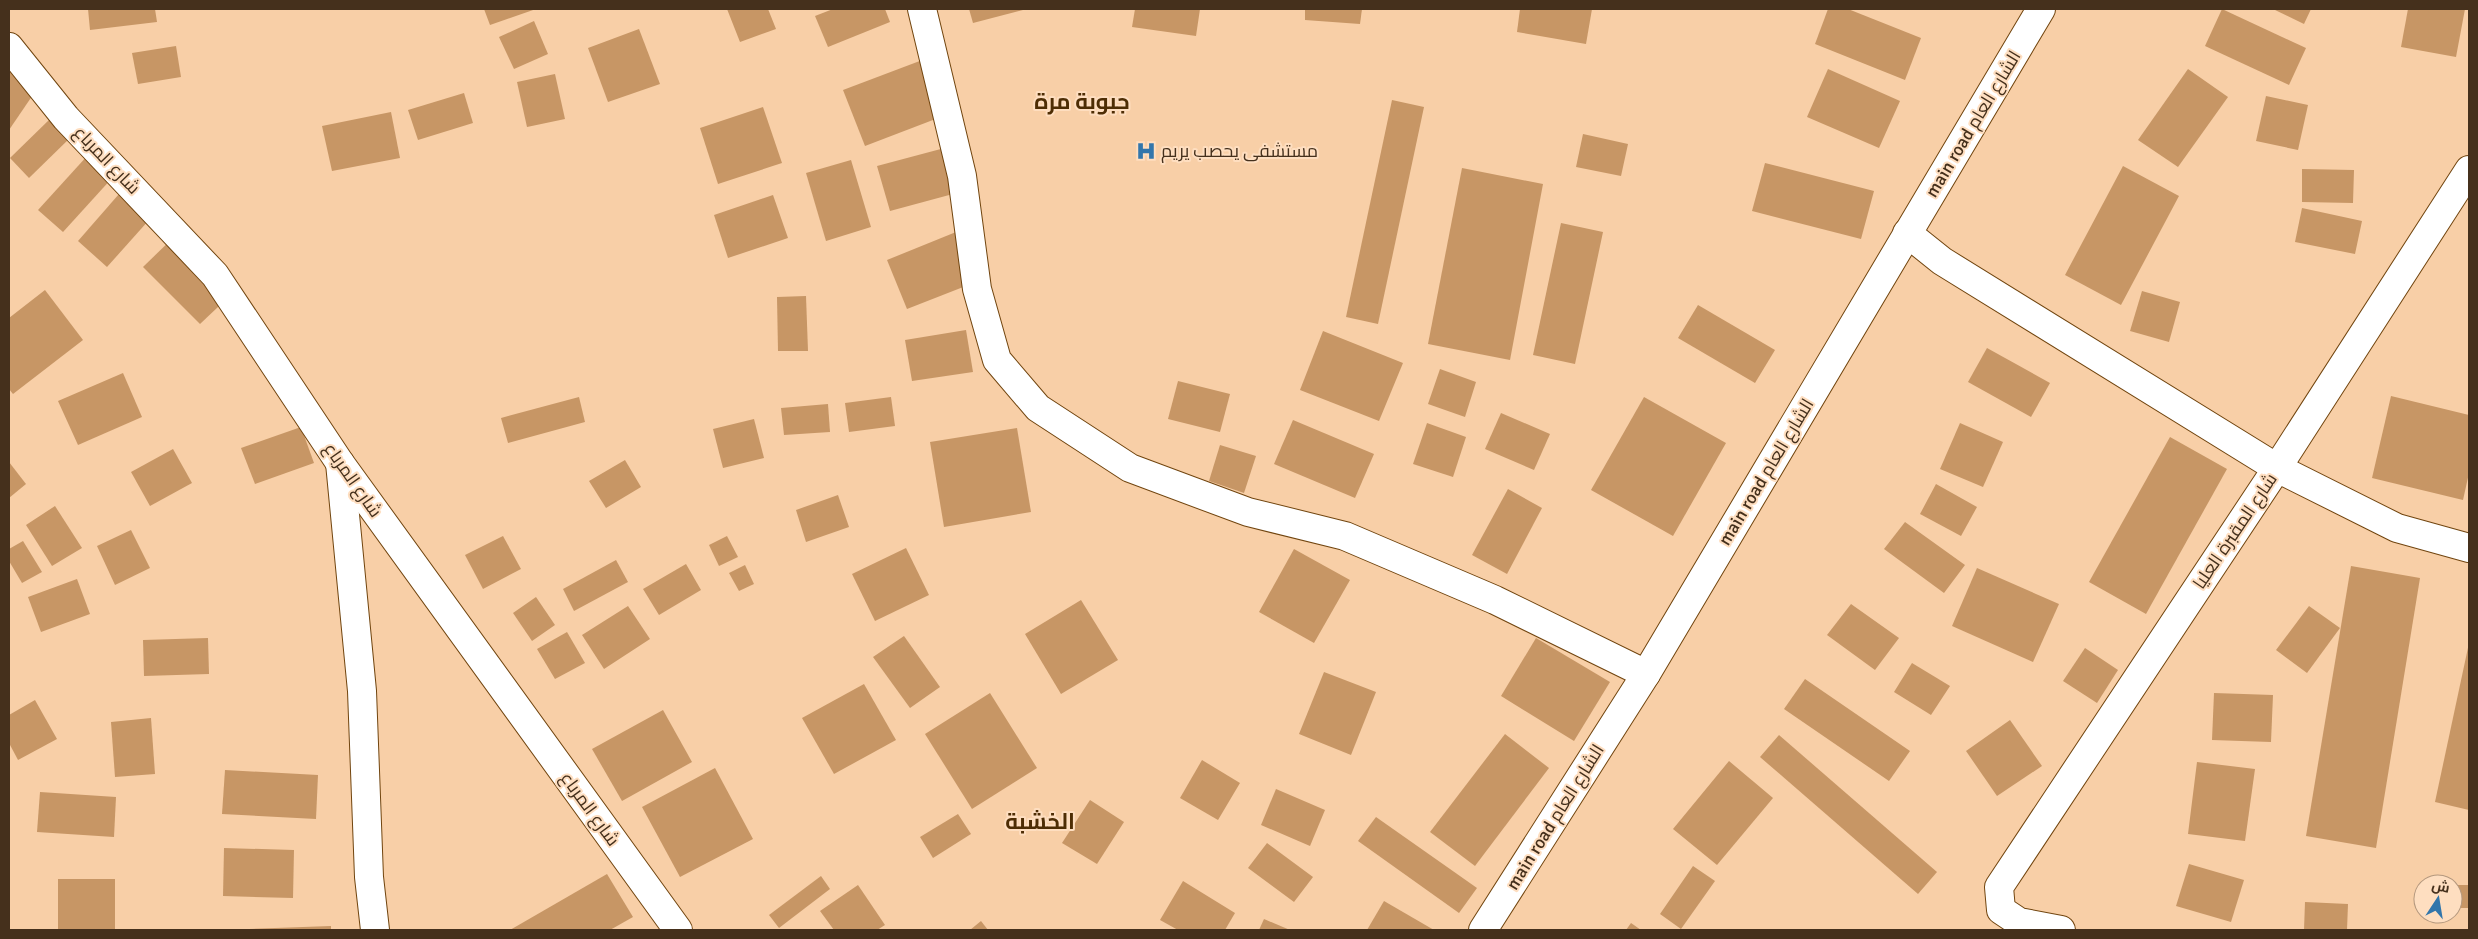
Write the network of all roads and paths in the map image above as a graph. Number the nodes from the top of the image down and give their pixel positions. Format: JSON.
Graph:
{"nodes":[{"id":1,"x":922,"y":9,"type":"edge"},
{"id":2,"x":2041,"y":9,"type":"edge"},
{"id":3,"x":9,"y":47,"type":"edge"},
{"id":4,"x":2469,"y":170,"type":"edge"},
{"id":5,"x":1908,"y":233,"type":"junction"},
{"id":6,"x":340,"y":463,"type":"junction"},
{"id":7,"x":2277,"y":468,"type":"junction"},
{"id":8,"x":2469,"y":548,"type":"edge"},
{"id":9,"x":1646,"y":674,"type":"junction"},
{"id":10,"x":375,"y":930,"type":"edge"},
{"id":11,"x":678,"y":930,"type":"edge"},
{"id":12,"x":1483,"y":930,"type":"edge"},
{"id":13,"x":2061,"y":930,"type":"edge"}],
"edges":[{"from":1,"to":9,"type":"street"},
{"from":2,"to":5,"type":"street","name":"main road الشارع العام"},
{"from":3,"to":6,"type":"street","name":"شارع المرباع"},
{"from":4,"to":7,"type":"street"},
{"from":5,"to":7,"type":"street","name":"شارع المقبرة العليا"},
{"from":5,"to":9,"type":"street","name":"main road الشارع العام"},
{"from":6,"to":10,"type":"street"},
{"from":6,"to":11,"type":"street","name":"شارع المرباع"},
{"from":7,"to":8,"type":"street"},
{"from":7,"to":13,"type":"street","name":"شارع المقبرة العليا"},
{"from":9,"to":12,"type":"street","name":"main road الشارع العام"}]}
